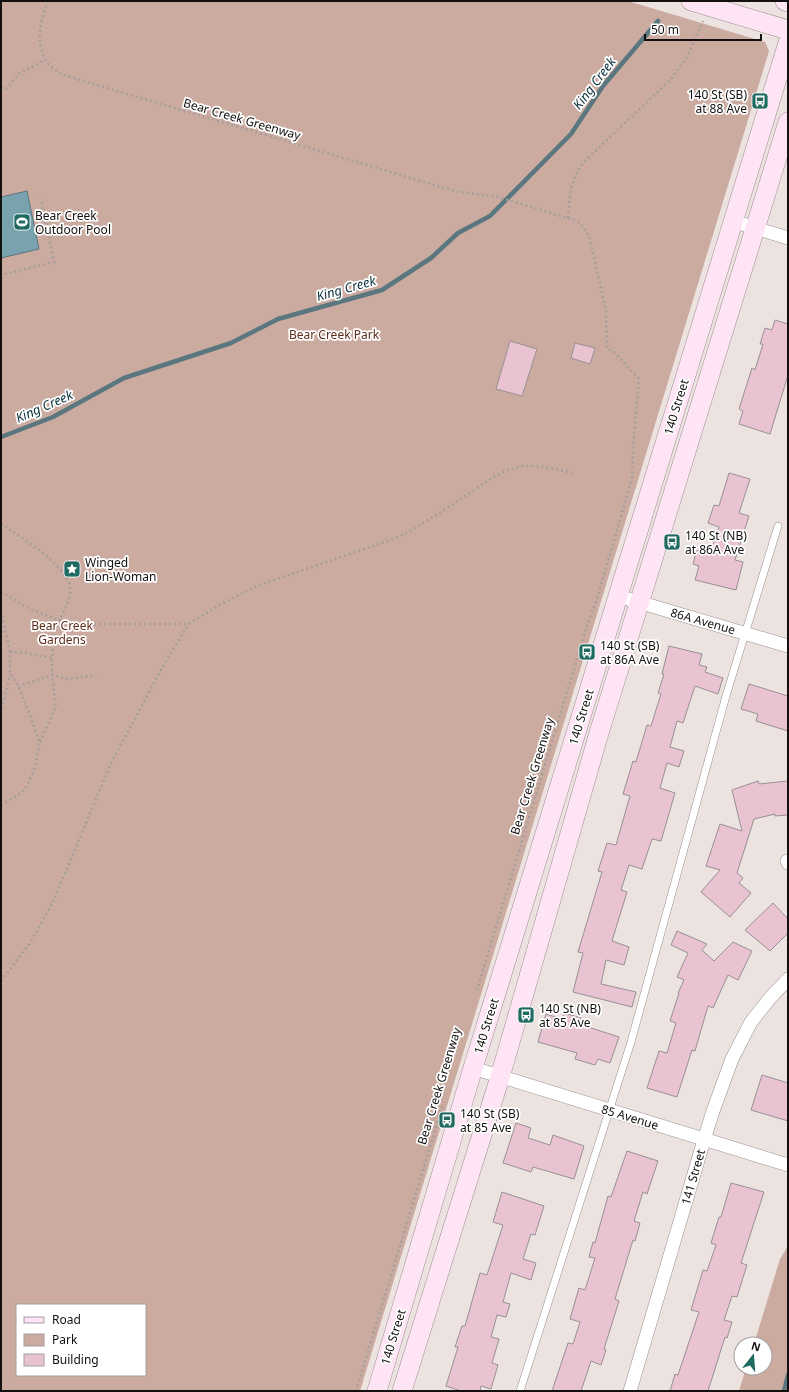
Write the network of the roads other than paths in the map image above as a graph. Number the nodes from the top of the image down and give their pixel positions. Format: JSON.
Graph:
{"nodes":[{"id":1,"x":691,"y":1,"type":"edge"},
{"id":2,"x":785,"y":1,"type":"edge"},
{"id":3,"x":788,"y":2,"type":"edge"},
{"id":4,"x":788,"y":30,"type":"edge"},
{"id":5,"x":788,"y":43,"type":"edge"},
{"id":6,"x":788,"y":122,"type":"edge"},
{"id":7,"x":733,"y":221,"type":"junction"},
{"id":8,"x":754,"y":227,"type":"junction"},
{"id":9,"x":788,"y":238,"type":"edge"},
{"id":10,"x":778,"y":526,"type":"dead end"},
{"id":11,"x":618,"y":596,"type":"junction"},
{"id":12,"x":640,"y":602,"type":"junction"},
{"id":13,"x":745,"y":633,"type":"junction"},
{"id":14,"x":788,"y":646,"type":"edge"},
{"id":15,"x":788,"y":979,"type":"edge"},
{"id":16,"x":473,"y":1068,"type":"junction"},
{"id":17,"x":500,"y":1077,"type":"junction"},
{"id":18,"x":610,"y":1110,"type":"junction"},
{"id":19,"x":704,"y":1140,"type":"junction"},
{"id":20,"x":788,"y":1165,"type":"edge"},
{"id":21,"x":377,"y":1391,"type":"edge"},
{"id":22,"x":402,"y":1391,"type":"edge"},
{"id":23,"x":520,"y":1391,"type":"edge"},
{"id":24,"x":630,"y":1391,"type":"edge"}],
"edges":[{"from":1,"to":4,"type":"main road"},
{"from":2,"to":3,"type":"main road"},
{"from":5,"to":7,"type":"main road","name":"140 Street"},
{"from":6,"to":8,"type":"main road","name":"140 Street"},
{"from":7,"to":8,"type":"street"},
{"from":7,"to":11,"type":"main road","name":"140 Street"},
{"from":8,"to":9,"type":"street"},
{"from":8,"to":12,"type":"main road","name":"140 Street"},
{"from":10,"to":13,"type":"lane"},
{"from":11,"to":12,"type":"street","name":"86A Avenue"},
{"from":11,"to":16,"type":"main road","name":"140 Street"},
{"from":12,"to":13,"type":"street","name":"86A Avenue"},
{"from":12,"to":17,"type":"main road","name":"140 Street"},
{"from":13,"to":14,"type":"street","name":"86A Avenue"},
{"from":13,"to":18,"type":"lane"},
{"from":15,"to":19,"type":"street","name":"141 Street"},
{"from":16,"to":17,"type":"street","name":"85 Avenue"},
{"from":16,"to":21,"type":"main road","name":"140 Street"},
{"from":17,"to":18,"type":"street","name":"85 Avenue"},
{"from":17,"to":22,"type":"main road","name":"140 Street"},
{"from":18,"to":19,"type":"street","name":"85 Avenue"},
{"from":18,"to":23,"type":"lane"},
{"from":19,"to":20,"type":"street","name":"85 Avenue"},
{"from":19,"to":24,"type":"street","name":"141 Street"}]}
